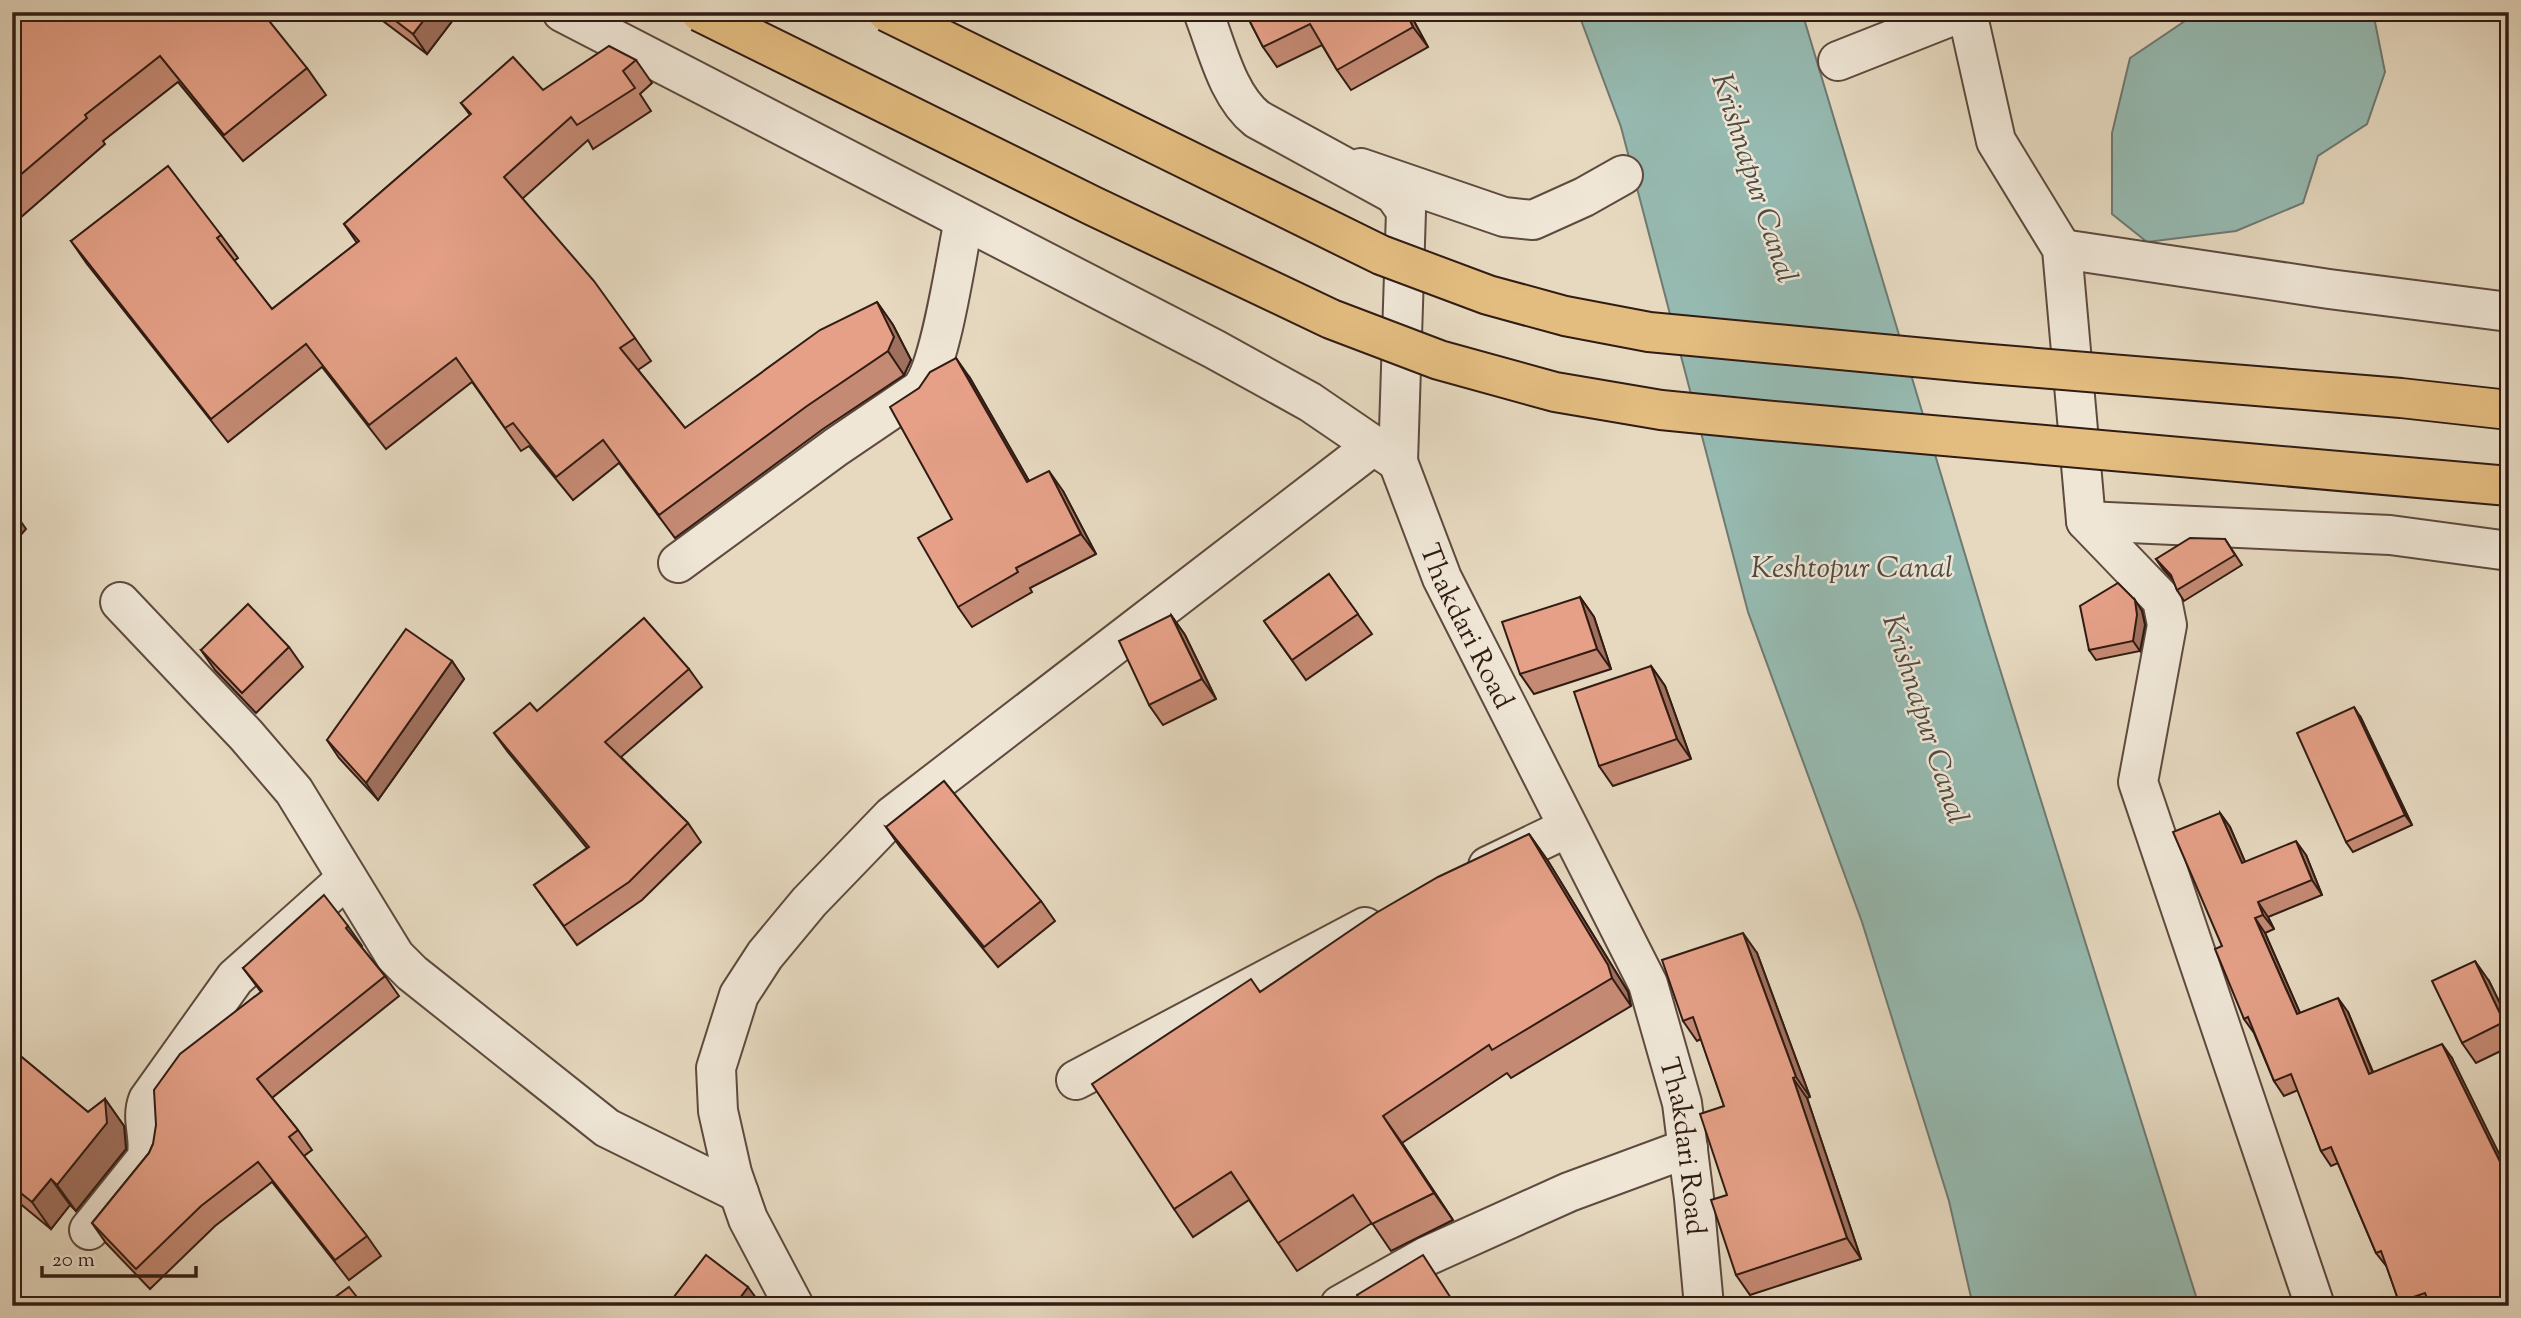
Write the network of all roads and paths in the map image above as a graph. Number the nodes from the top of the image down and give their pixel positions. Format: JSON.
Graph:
{"nodes":[{"id":1,"x":562,"y":12,"type":"edge"},
{"id":2,"x":700,"y":12,"type":"edge"},
{"id":3,"x":887,"y":12,"type":"edge"},
{"id":4,"x":1203,"y":12,"type":"edge"},
{"id":5,"x":1965,"y":12,"type":"edge"},
{"id":6,"x":1838,"y":61,"type":"dead end"},
{"id":7,"x":1319,"y":154,"type":"junction"},
{"id":8,"x":1623,"y":174,"type":"dead end"},
{"id":9,"x":964,"y":220,"type":"junction"},
{"id":10,"x":2062,"y":249,"type":"junction"},
{"id":11,"x":2509,"y":312,"type":"edge"},
{"id":12,"x":2509,"y":410,"type":"edge"},
{"id":13,"x":1386,"y":454,"type":"junction"},
{"id":14,"x":2509,"y":486,"type":"edge"},
{"id":15,"x":2086,"y":521,"type":"junction"},
{"id":16,"x":2509,"y":551,"type":"edge"},
{"id":17,"x":678,"y":563,"type":"dead end"},
{"id":18,"x":120,"y":602,"type":"dead end"},
{"id":19,"x":1567,"y":828,"type":"junction"},
{"id":20,"x":347,"y":878,"type":"junction"},
{"id":21,"x":1460,"y":880,"type":"edge"},
{"id":22,"x":1400,"y":908,"type":"edge"},
{"id":23,"x":1076,"y":1080,"type":"dead end"},
{"id":24,"x":1688,"y":1148,"type":"junction"},
{"id":25,"x":739,"y":1194,"type":"junction"},
{"id":26,"x":89,"y":1230,"type":"dead end"},
{"id":27,"x":1340,"y":1305,"type":"edge"},
{"id":28,"x":794,"y":1306,"type":"edge"},
{"id":29,"x":1704,"y":1306,"type":"edge"},
{"id":30,"x":2315,"y":1306,"type":"edge"}],
"edges":[{"from":1,"to":9,"type":"street"},
{"from":2,"to":14,"type":"main road","bridge":true},
{"from":3,"to":12,"type":"main road","bridge":true},
{"from":4,"to":7,"type":"street","name":"Thakdari Road"},
{"from":5,"to":6,"type":"street"},
{"from":5,"to":10,"type":"street"},
{"from":7,"to":8,"type":"street"},
{"from":7,"to":13,"type":"street","name":"Thakdari Road"},
{"from":9,"to":13,"type":"street"},
{"from":9,"to":17,"type":"street"},
{"from":10,"to":11,"type":"street"},
{"from":10,"to":15,"type":"street"},
{"from":13,"to":19,"type":"street","name":"Thakdari Road"},
{"from":13,"to":25,"type":"street"},
{"from":15,"to":16,"type":"street"},
{"from":15,"to":30,"type":"street"},
{"from":18,"to":20,"type":"street"},
{"from":19,"to":21,"type":"street"},
{"from":19,"to":24,"type":"street","name":"Thakdari Road"},
{"from":20,"to":25,"type":"street"},
{"from":20,"to":26,"type":"street"},
{"from":22,"to":23,"type":"street"},
{"from":24,"to":27,"type":"street"},
{"from":24,"to":29,"type":"street","name":"Thakdari Road"},
{"from":25,"to":28,"type":"street"}]}
